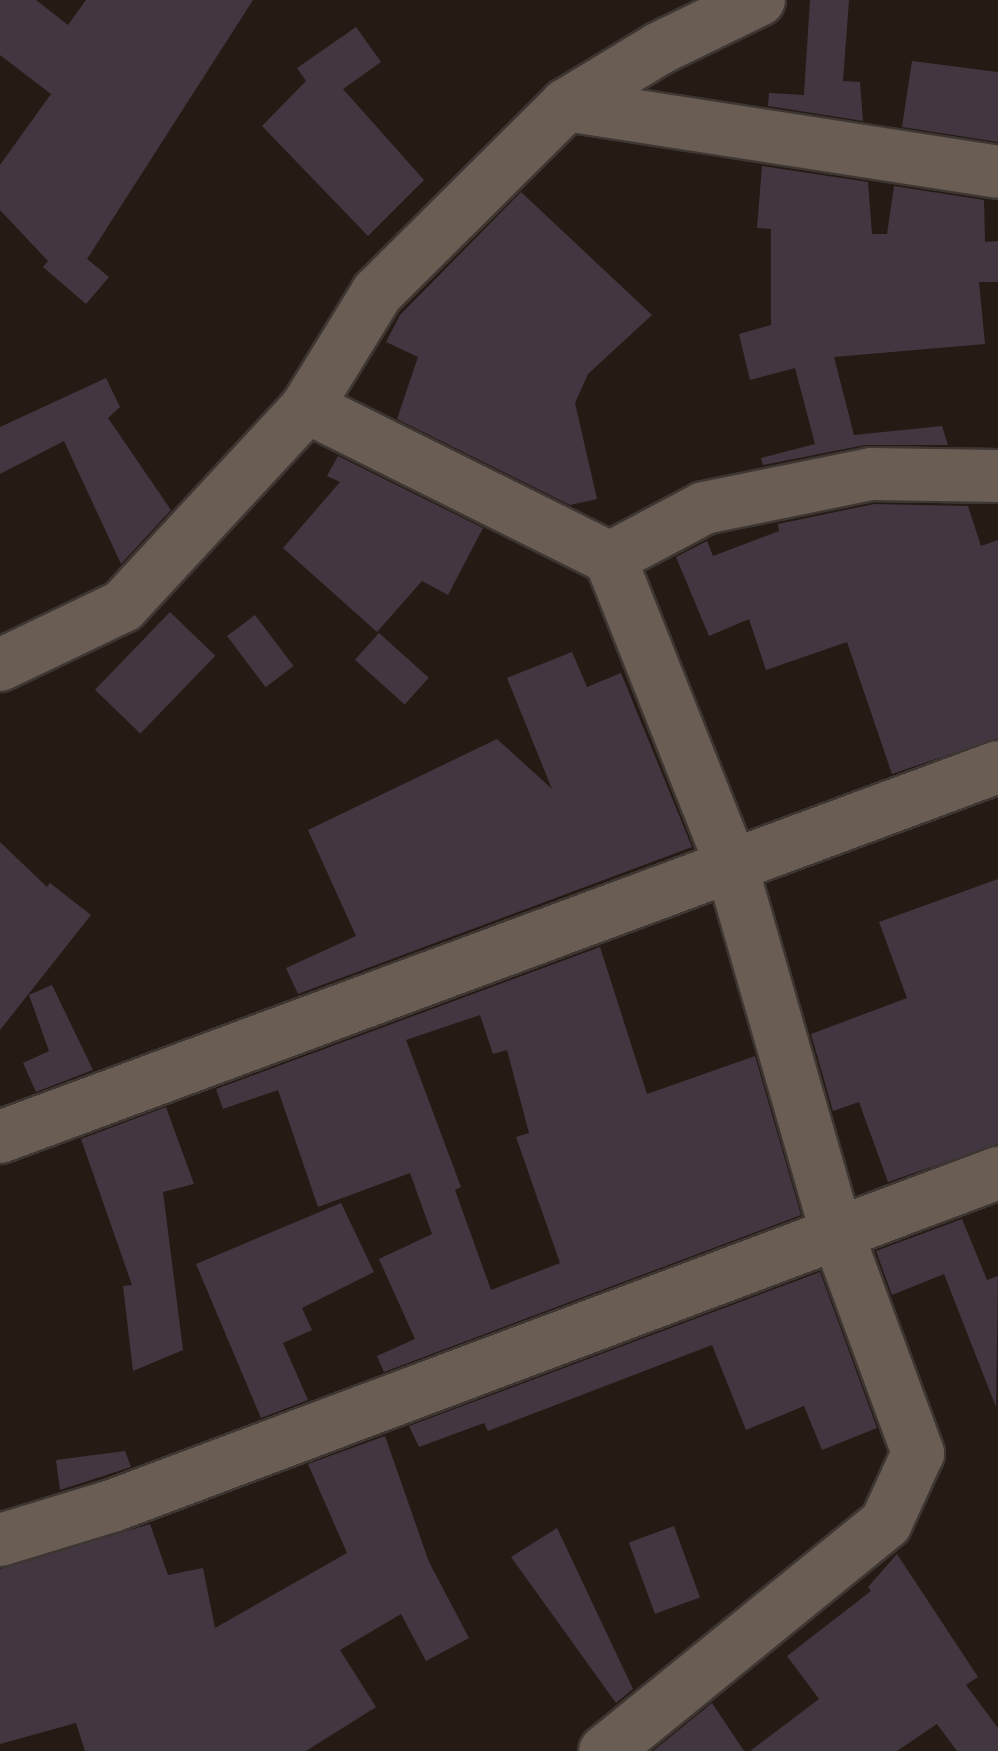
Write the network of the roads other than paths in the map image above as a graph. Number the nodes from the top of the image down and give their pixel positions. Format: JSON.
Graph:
{"nodes":[{"id":1,"x":760,"y":0,"type":"edge"},
{"id":2,"x":566,"y":106,"type":"junction"},
{"id":3,"x":998,"y":172,"type":"edge"},
{"id":4,"x":307,"y":406,"type":"junction"},
{"id":5,"x":998,"y":476,"type":"edge"},
{"id":6,"x":610,"y":558,"type":"junction"},
{"id":7,"x":0,"y":665,"type":"edge"},
{"id":8,"x":998,"y":767,"type":"edge"},
{"id":9,"x":730,"y":861,"type":"junction"},
{"id":10,"x":0,"y":1137,"type":"edge"},
{"id":11,"x":998,"y":1172,"type":"edge"},
{"id":12,"x":836,"y":1230,"type":"junction"},
{"id":13,"x":0,"y":1540,"type":"edge"},
{"id":14,"x":605,"y":1751,"type":"edge"}],
"edges":[{"from":1,"to":2,"type":"street"},
{"from":2,"to":3,"type":"street"},
{"from":2,"to":4,"type":"street"},
{"from":4,"to":6,"type":"street"},
{"from":4,"to":7,"type":"street"},
{"from":5,"to":6,"type":"street"},
{"from":6,"to":9,"type":"street"},
{"from":8,"to":9,"type":"street"},
{"from":9,"to":10,"type":"street"},
{"from":9,"to":12,"type":"street"},
{"from":11,"to":12,"type":"street"},
{"from":12,"to":13,"type":"street"},
{"from":12,"to":14,"type":"street"}]}
